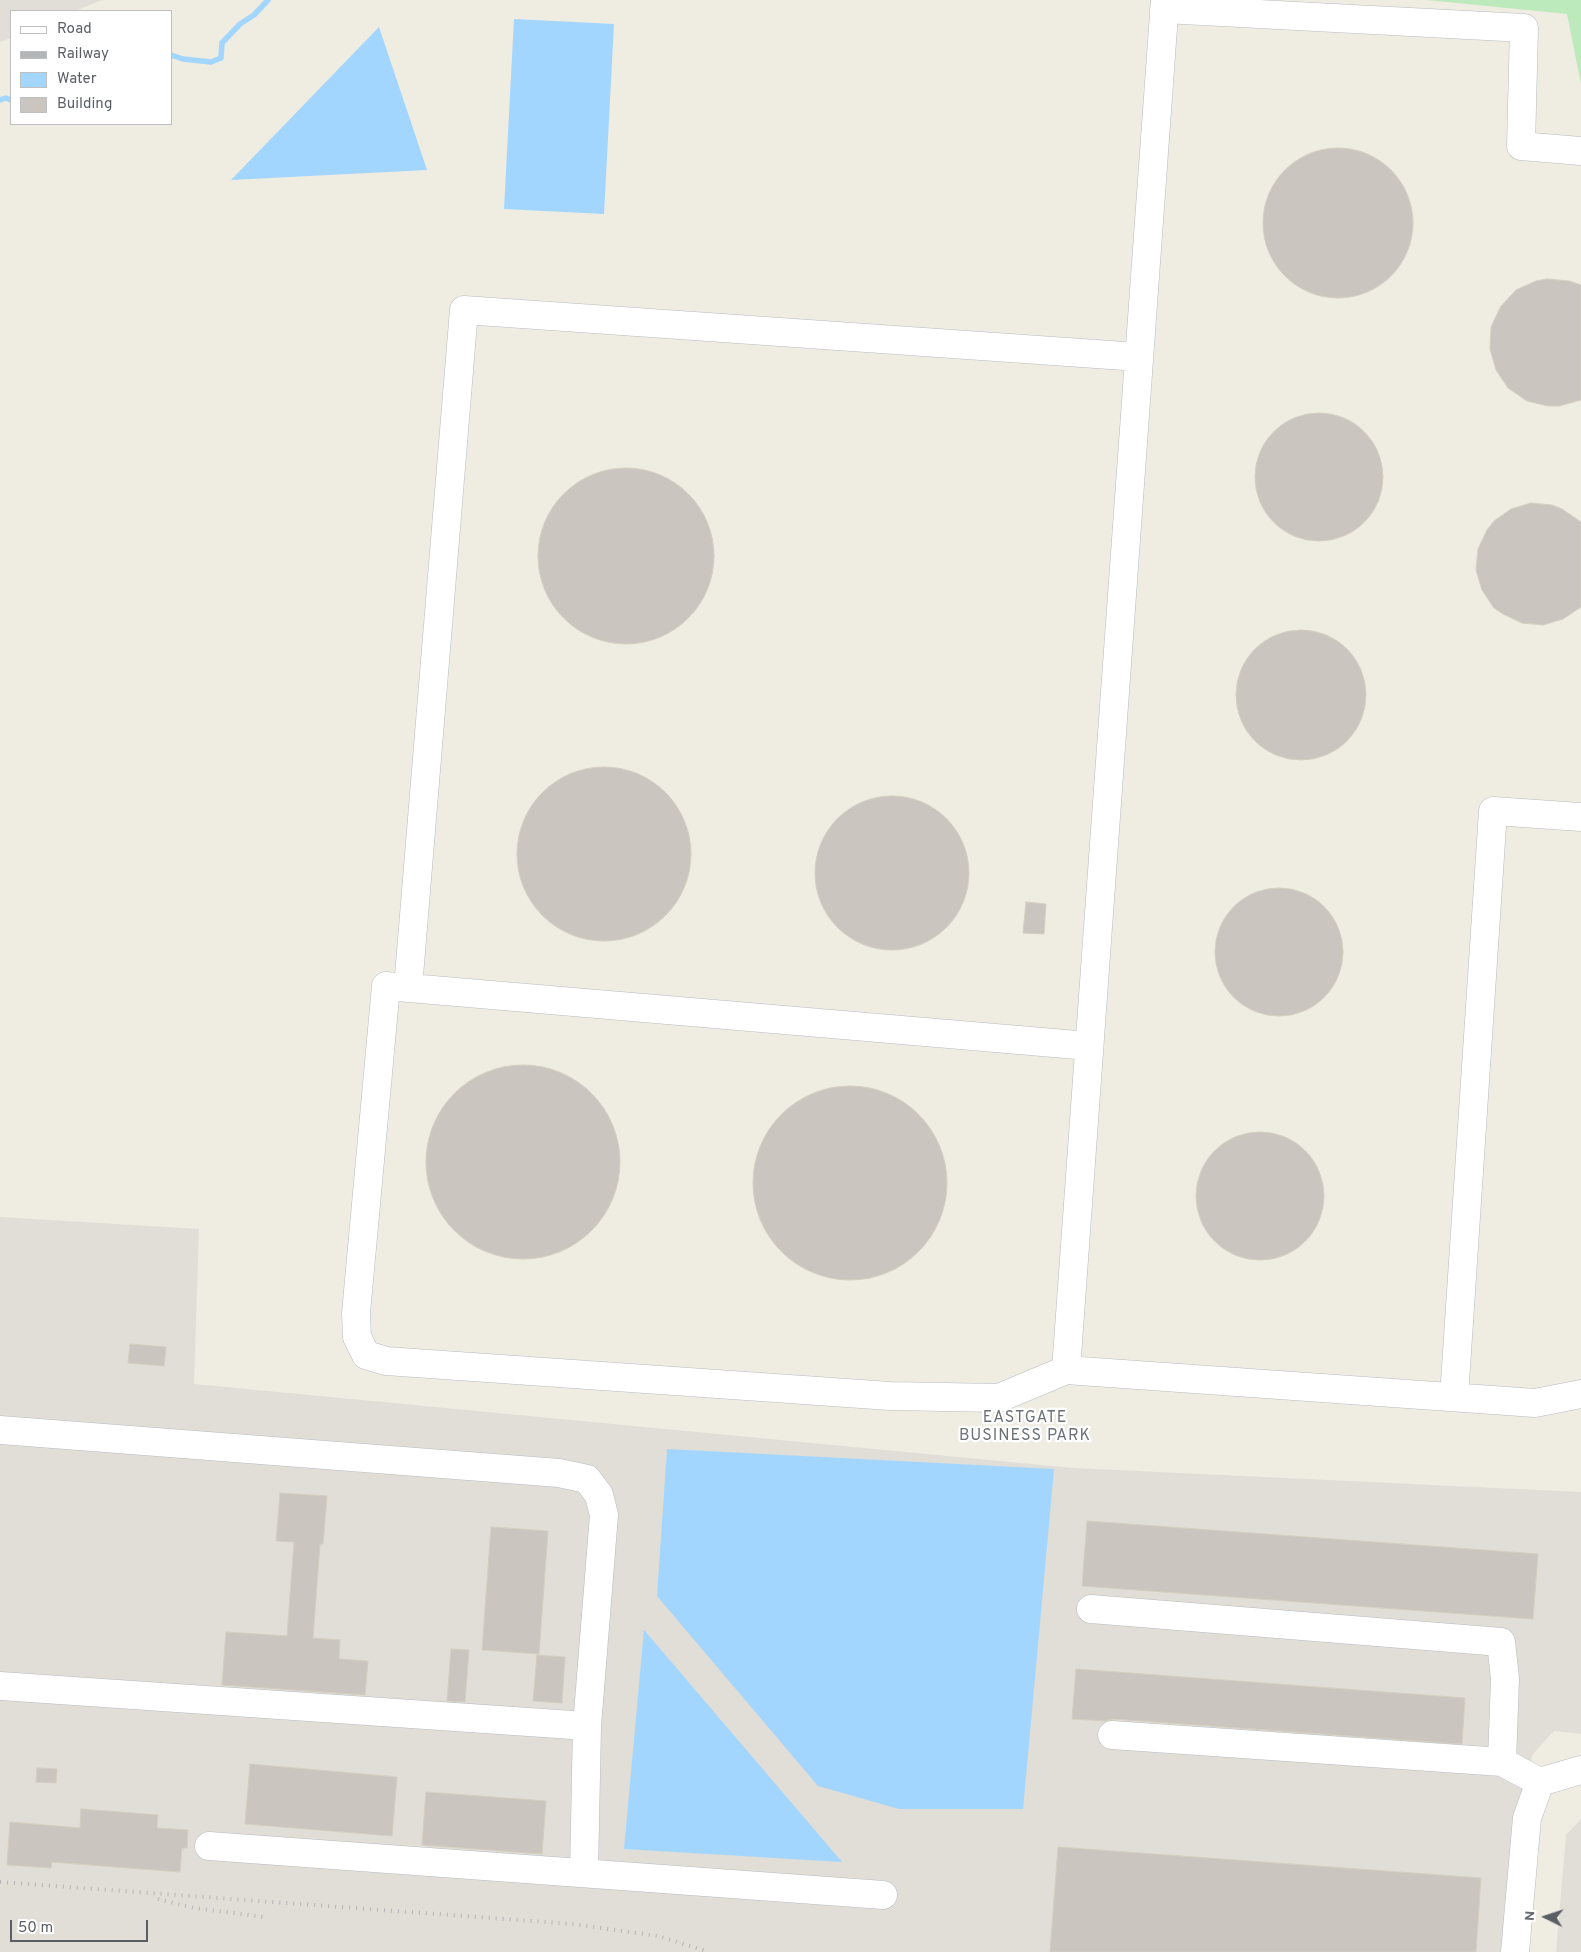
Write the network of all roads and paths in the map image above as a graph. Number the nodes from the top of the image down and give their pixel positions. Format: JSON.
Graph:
{"nodes":[{"id":1,"x":1164,"y":4,"type":"edge"},
{"id":2,"x":1581,"y":151,"type":"edge"},
{"id":3,"x":1139,"y":357,"type":"junction"},
{"id":4,"x":1581,"y":817,"type":"edge"},
{"id":5,"x":408,"y":988,"type":"junction"},
{"id":6,"x":1089,"y":1046,"type":"junction"},
{"id":7,"x":1066,"y":1370,"type":"junction"},
{"id":8,"x":1581,"y":1394,"type":"edge"},
{"id":9,"x":1454,"y":1397,"type":"junction"},
{"id":10,"x":0,"y":1430,"type":"edge"},
{"id":11,"x":1091,"y":1609,"type":"dead end"},
{"id":12,"x":0,"y":1686,"type":"edge"},
{"id":13,"x":587,"y":1726,"type":"junction"},
{"id":14,"x":1112,"y":1735,"type":"dead end"},
{"id":15,"x":1502,"y":1762,"type":"junction"},
{"id":16,"x":1581,"y":1770,"type":"edge"},
{"id":17,"x":1540,"y":1782,"type":"junction"},
{"id":18,"x":209,"y":1846,"type":"dead end"},
{"id":19,"x":584,"y":1873,"type":"junction"},
{"id":20,"x":883,"y":1895,"type":"dead end"},
{"id":21,"x":1516,"y":1952,"type":"edge"}],
"edges":[{"from":1,"to":2,"type":"street"},
{"from":1,"to":3,"type":"street"},
{"from":3,"to":5,"type":"street"},
{"from":3,"to":6,"type":"street"},
{"from":4,"to":9,"type":"street"},
{"from":5,"to":6,"type":"street"},
{"from":5,"to":7,"type":"street"},
{"from":6,"to":7,"type":"street"},
{"from":7,"to":9,"type":"street"},
{"from":8,"to":9,"type":"street"},
{"from":10,"to":13,"type":"street"},
{"from":11,"to":15,"type":"street"},
{"from":12,"to":13,"type":"street"},
{"from":13,"to":19,"type":"street"},
{"from":14,"to":15,"type":"street"},
{"from":15,"to":17,"type":"street"},
{"from":16,"to":17,"type":"street"},
{"from":17,"to":21,"type":"street"},
{"from":18,"to":19,"type":"street"},
{"from":19,"to":20,"type":"street"}]}
